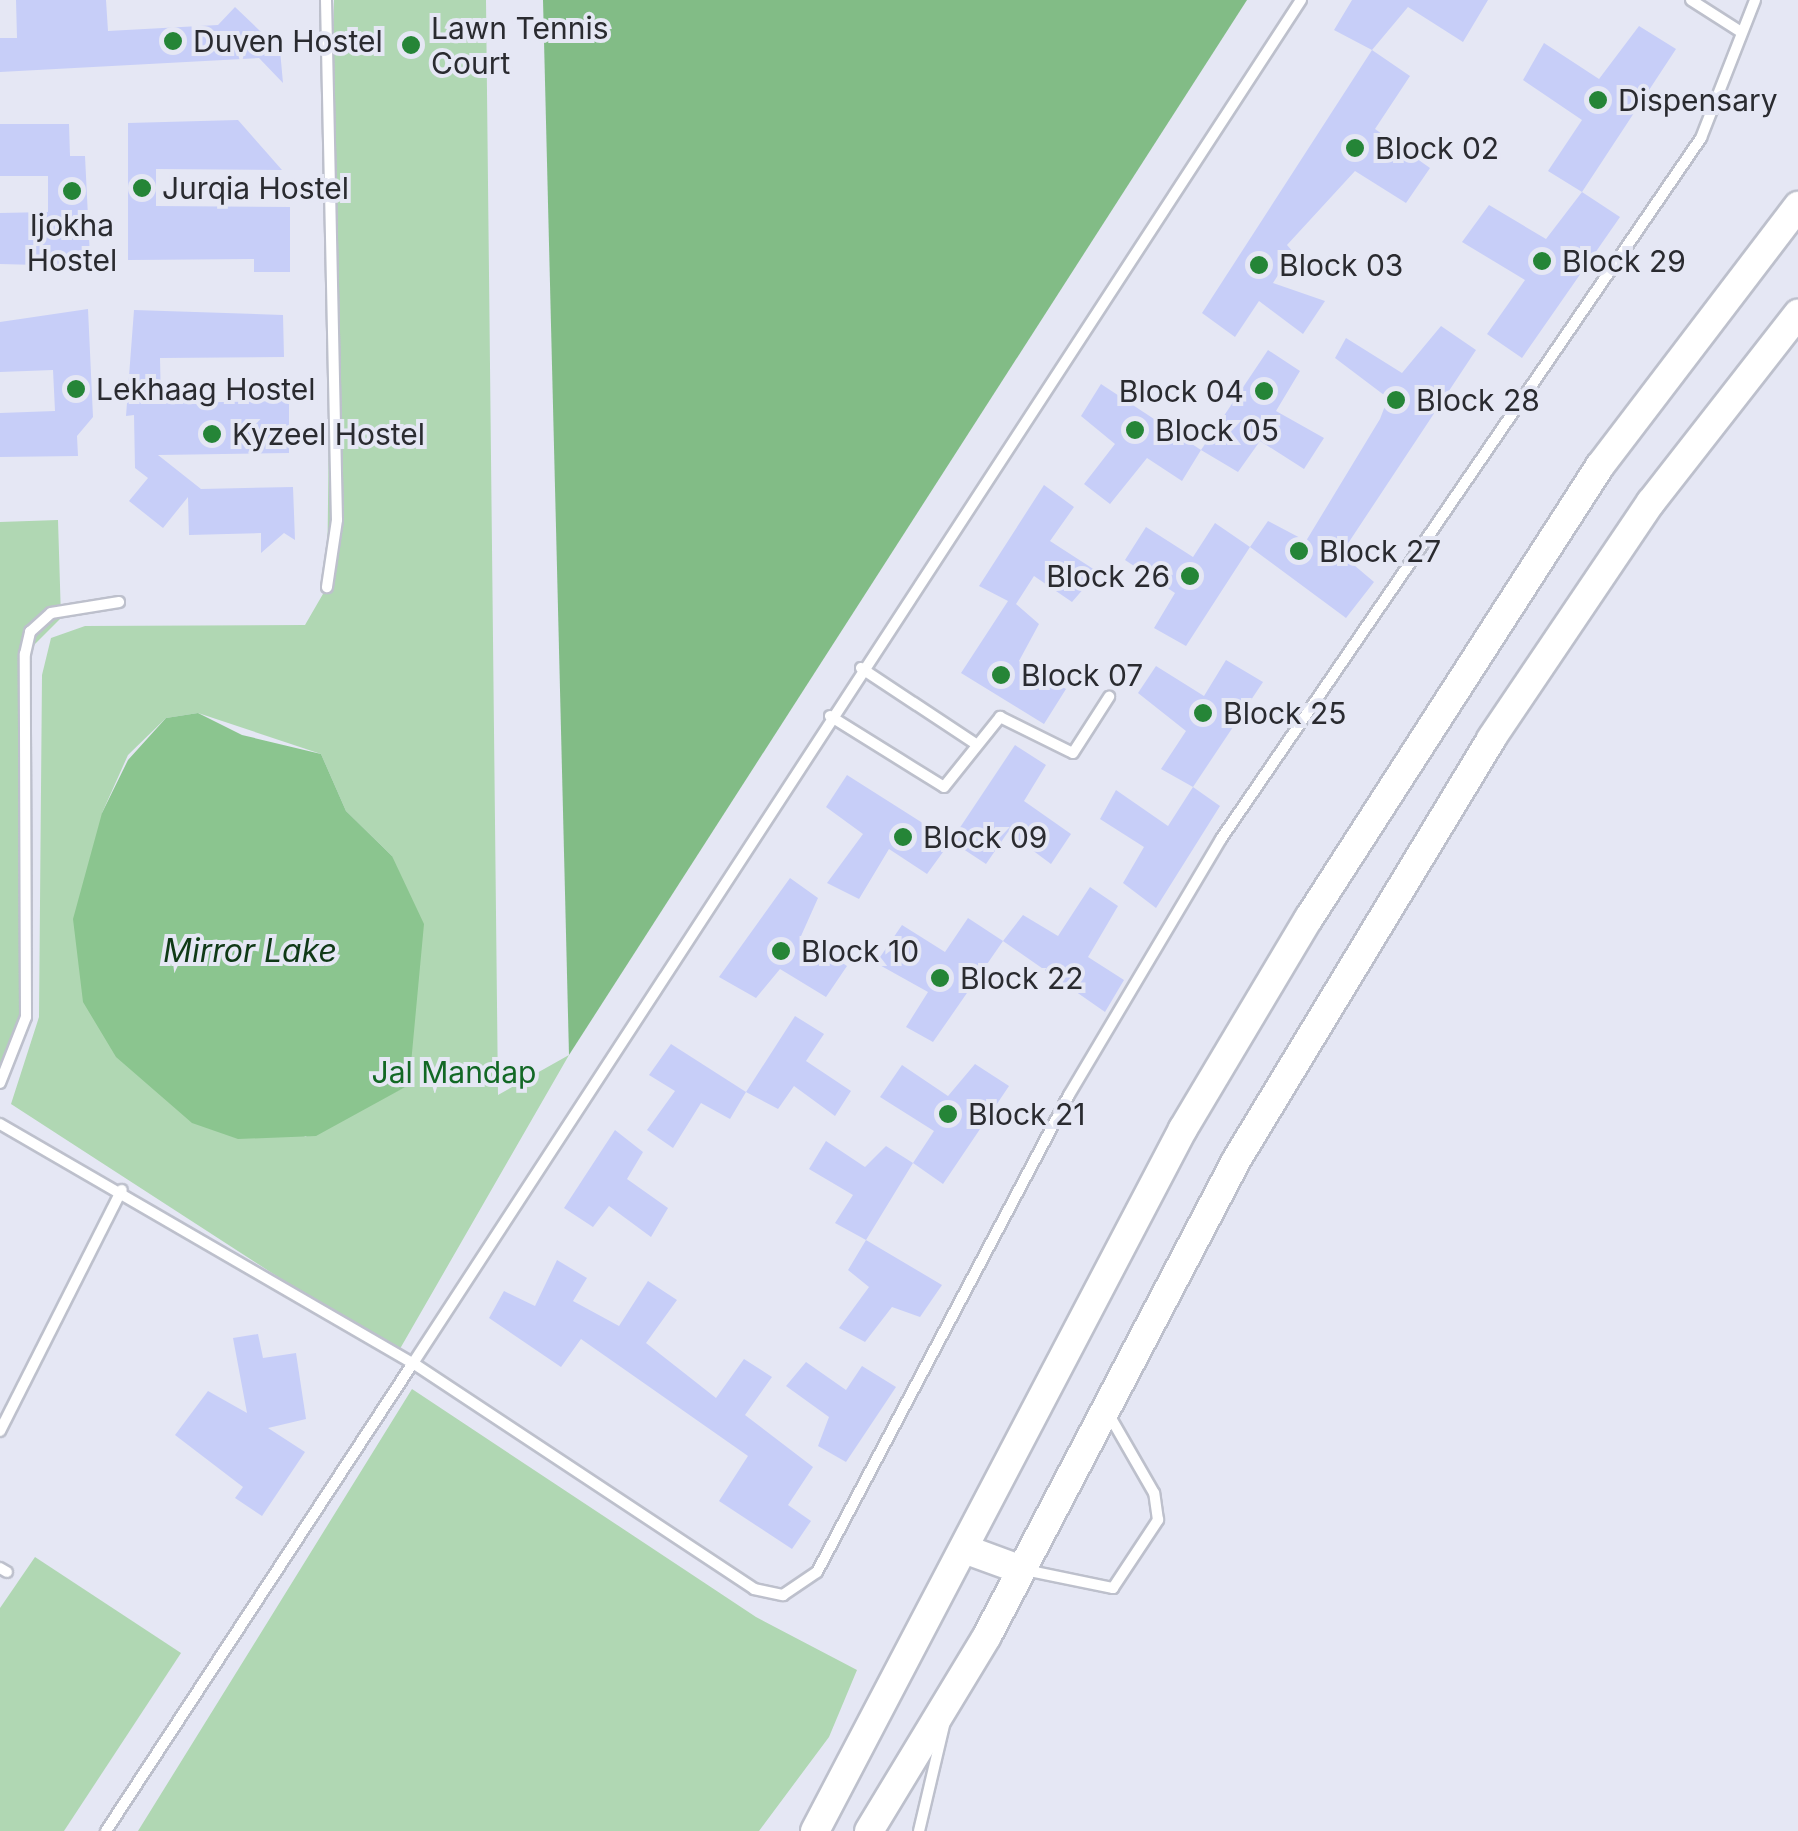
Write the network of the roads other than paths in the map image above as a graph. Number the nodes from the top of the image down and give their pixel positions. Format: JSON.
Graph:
{"nodes":[{"id":1,"x":326,"y":0,"type":"edge"},
{"id":2,"x":1301,"y":0,"type":"edge"},
{"id":3,"x":1691,"y":0,"type":"edge"},
{"id":4,"x":1755,"y":0,"type":"edge"},
{"id":5,"x":1741,"y":32,"type":"junction"},
{"id":6,"x":1798,"y":206,"type":"edge"},
{"id":7,"x":1798,"y":314,"type":"edge"},
{"id":8,"x":327,"y":587,"type":"dead end"},
{"id":9,"x":118,"y":602,"type":"dead end"},
{"id":10,"x":860,"y":668,"type":"junction"},
{"id":11,"x":1109,"y":696,"type":"dead end"},
{"id":12,"x":830,"y":716,"type":"junction"},
{"id":13,"x":976,"y":744,"type":"junction"},
{"id":14,"x":0,"y":1083,"type":"edge"},
{"id":15,"x":0,"y":1124,"type":"edge"},
{"id":16,"x":122,"y":1190,"type":"junction"},
{"id":17,"x":413,"y":1363,"type":"junction"},
{"id":18,"x":1105,"y":1408,"type":"junction"},
{"id":19,"x":0,"y":1431,"type":"edge"},
{"id":20,"x":966,"y":1550,"type":"junction"},
{"id":21,"x":1019,"y":1569,"type":"junction"},
{"id":22,"x":945,"y":1708,"type":"junction"},
{"id":23,"x":106,"y":1831,"type":"edge"},
{"id":24,"x":815,"y":1831,"type":"edge"},
{"id":25,"x":869,"y":1831,"type":"edge"},
{"id":26,"x":919,"y":1831,"type":"edge"}],
"edges":[{"from":1,"to":8,"type":"lane"},
{"from":2,"to":10,"type":"lane"},
{"from":3,"to":5,"type":"lane"},
{"from":4,"to":5,"type":"lane"},
{"from":5,"to":17,"type":"lane"},
{"from":6,"to":20,"type":"street"},
{"from":7,"to":18,"type":"street"},
{"from":9,"to":14,"type":"lane"},
{"from":10,"to":12,"type":"lane"},
{"from":10,"to":13,"type":"lane"},
{"from":11,"to":13,"type":"lane"},
{"from":12,"to":13,"type":"lane"},
{"from":12,"to":17,"type":"lane"},
{"from":15,"to":16,"type":"lane"},
{"from":16,"to":17,"type":"lane"},
{"from":16,"to":19,"type":"lane"},
{"from":17,"to":23,"type":"lane"},
{"from":18,"to":21,"type":"street"},
{"from":18,"to":21,"type":"lane"},
{"from":20,"to":21,"type":"street"},
{"from":20,"to":24,"type":"street"},
{"from":21,"to":22,"type":"street"},
{"from":22,"to":25,"type":"street"},
{"from":22,"to":26,"type":"lane"}]}
